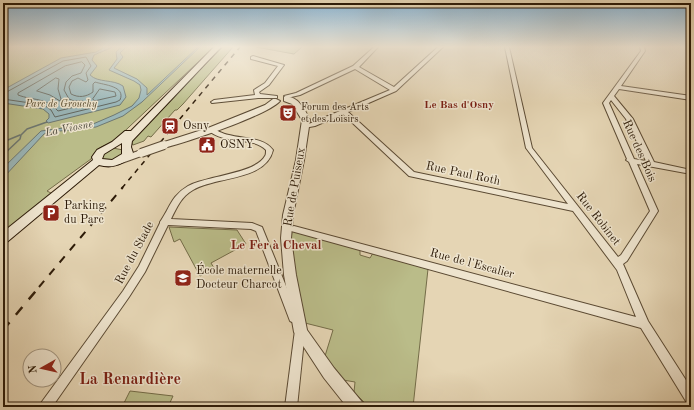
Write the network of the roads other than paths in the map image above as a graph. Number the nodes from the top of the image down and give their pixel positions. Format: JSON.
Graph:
{"nodes":[{"id":1,"x":199,"y":66,"type":"edge"},
{"id":2,"x":280,"y":66,"type":"edge"},
{"id":3,"x":420,"y":66,"type":"edge"},
{"id":4,"x":511,"y":66,"type":"edge"},
{"id":5,"x":632,"y":66,"type":"edge"},
{"id":6,"x":355,"y":67,"type":"joint"},
{"id":7,"x":618,"y":87,"type":"junction"},
{"id":8,"x":175,"y":90,"type":"junction"},
{"id":9,"x":394,"y":90,"type":"junction"},
{"id":10,"x":258,"y":96,"type":"junction"},
{"id":11,"x":611,"y":96,"type":"junction"},
{"id":12,"x":287,"y":98,"type":"junction"},
{"id":13,"x":691,"y":98,"type":"edge"},
{"id":14,"x":275,"y":99,"type":"junction"},
{"id":15,"x":214,"y":102,"type":"dead end"},
{"id":16,"x":344,"y":112,"type":"junction"},
{"id":17,"x":306,"y":127,"type":"junction"},
{"id":18,"x":211,"y":130,"type":"junction"},
{"id":19,"x":111,"y":146,"type":"junction"},
{"id":20,"x":127,"y":150,"type":"junction"},
{"id":21,"x":141,"y":153,"type":"junction"},
{"id":22,"x":630,"y":160,"type":"junction"},
{"id":23,"x":98,"y":161,"type":"junction"},
{"id":24,"x":119,"y":161,"type":"junction"},
{"id":25,"x":651,"y":164,"type":"junction"},
{"id":26,"x":691,"y":172,"type":"edge"},
{"id":27,"x":576,"y":209,"type":"junction"},
{"id":28,"x":164,"y":222,"type":"junction"},
{"id":29,"x":294,"y":229,"type":"dead end"},
{"id":30,"x":3,"y":239,"type":"edge"},
{"id":31,"x":617,"y":263,"type":"junction"},
{"id":32,"x":644,"y":324,"type":"junction"},
{"id":33,"x":301,"y":332,"type":"junction"},
{"id":34,"x":691,"y":399,"type":"edge"},
{"id":35,"x":45,"y":407,"type":"edge"},
{"id":36,"x":291,"y":407,"type":"edge"},
{"id":37,"x":357,"y":407,"type":"edge"}],
"edges":[{"from":1,"to":8,"type":"main road"},
{"from":2,"to":10,"type":"street"},
{"from":3,"to":9,"type":"street"},
{"from":4,"to":27,"type":"street","name":"Rue Robinet"},
{"from":5,"to":7,"type":"street"},
{"from":6,"to":9,"type":"street"},
{"from":6,"to":12,"type":"street"},
{"from":7,"to":11,"type":"street"},
{"from":7,"to":13,"type":"street"},
{"from":8,"to":19,"type":"main road"},
{"from":8,"to":20,"type":"main road"},
{"from":9,"to":16,"type":"street"},
{"from":10,"to":14,"type":"street"},
{"from":10,"to":15,"type":"street"},
{"from":11,"to":22,"type":"street","name":"Rue des Bois"},
{"from":11,"to":25,"type":"street"},
{"from":12,"to":14,"type":"street"},
{"from":12,"to":17,"type":"street","name":"Rue de Puiseux"},
{"from":14,"to":18,"type":"street"},
{"from":16,"to":17,"type":"street"},
{"from":16,"to":27,"type":"street","name":"Rue Paul Roth"},
{"from":17,"to":33,"type":"street","name":"Rue de Puiseux"},
{"from":18,"to":21,"type":"street","bridge":true},
{"from":18,"to":28,"type":"street","name":"Rue du Stade"},
{"from":19,"to":20,"type":"main road"},
{"from":19,"to":23,"type":"main road"},
{"from":20,"to":21,"type":"street"},
{"from":20,"to":24,"type":"main road"},
{"from":21,"to":24,"type":"street"},
{"from":22,"to":25,"type":"street"},
{"from":22,"to":31,"type":"street","name":"Rue des Bois"},
{"from":23,"to":24,"type":"main road"},
{"from":23,"to":30,"type":"main road"},
{"from":25,"to":26,"type":"street"},
{"from":27,"to":31,"type":"street","name":"Rue Robinet"},
{"from":28,"to":33,"type":"street"},
{"from":28,"to":35,"type":"street","name":"Rue du Stade"},
{"from":29,"to":32,"type":"street","name":"Rue de l'Escalier"},
{"from":31,"to":32,"type":"street","name":"Rue Robinet"},
{"from":32,"to":34,"type":"street","name":"Rue Robinet"},
{"from":33,"to":36,"type":"street"},
{"from":33,"to":37,"type":"street","name":"Rue de Puiseux"}]}
